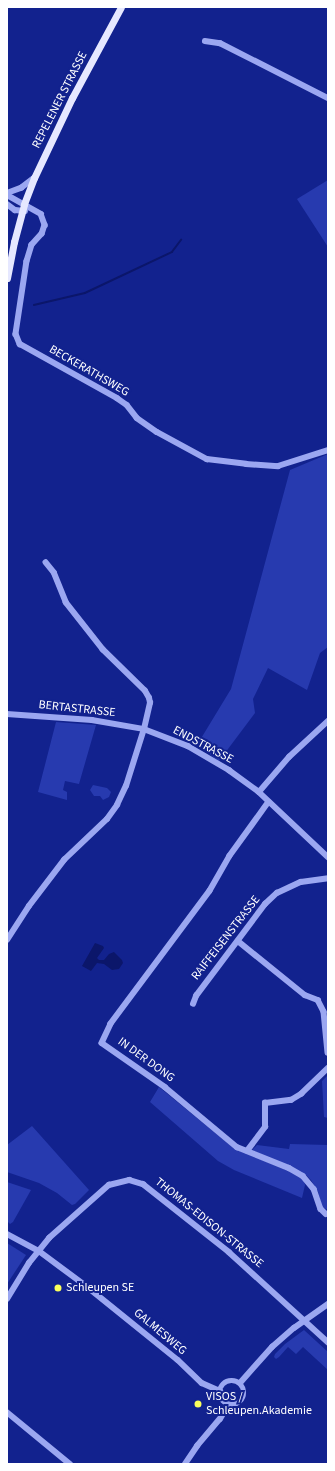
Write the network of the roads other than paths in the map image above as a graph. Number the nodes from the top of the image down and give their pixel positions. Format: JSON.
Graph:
{"nodes":[{"id":1,"x":121,"y":7,"type":"edge"},
{"id":2,"x":205,"y":41,"type":"dead end"},
{"id":3,"x":328,"y":98,"type":"edge"},
{"id":4,"x":34,"y":178,"type":"junction"},
{"id":5,"x":7,"y":194,"type":"edge"},
{"id":6,"x":7,"y":204,"type":"edge"},
{"id":7,"x":23,"y":208,"type":"junction"},
{"id":8,"x":7,"y":278,"type":"edge"},
{"id":9,"x":328,"y":450,"type":"edge"},
{"id":10,"x":46,"y":563,"type":"dead end"},
{"id":11,"x":7,"y":714,"type":"edge"},
{"id":12,"x":328,"y":722,"type":"edge"},
{"id":13,"x":144,"y":729,"type":"junction"},
{"id":14,"x":259,"y":792,"type":"junction"},
{"id":15,"x":269,"y":802,"type":"junction"},
{"id":16,"x":328,"y":857,"type":"edge"},
{"id":17,"x":328,"y":878,"type":"edge"},
{"id":18,"x":7,"y":940,"type":"edge"},
{"id":19,"x":238,"y":941,"type":"junction"},
{"id":20,"x":193,"y":1004,"type":"dead end"},
{"id":21,"x":328,"y":1053,"type":"edge"},
{"id":22,"x":328,"y":1068,"type":"edge"},
{"id":23,"x":247,"y":1151,"type":"junction"},
{"id":24,"x":326,"y":1214,"type":"dead end"},
{"id":25,"x":7,"y":1234,"type":"edge"},
{"id":26,"x":38,"y":1251,"type":"junction"},
{"id":27,"x":7,"y":1299,"type":"edge"},
{"id":28,"x":328,"y":1304,"type":"edge"},
{"id":29,"x":305,"y":1320,"type":"junction"},
{"id":30,"x":328,"y":1342,"type":"edge"},
{"id":31,"x":240,"y":1383,"type":"junction"},
{"id":32,"x":220,"y":1391,"type":"junction"},
{"id":33,"x":228,"y":1404,"type":"junction"},
{"id":34,"x":7,"y":1412,"type":"edge"},
{"id":35,"x":70,"y":1464,"type":"edge"},
{"id":36,"x":185,"y":1464,"type":"edge"}],
"edges":[{"from":1,"to":4,"type":"main road","name":"REPELENER STRASSE"},
{"from":2,"to":3,"type":"street"},
{"from":4,"to":5,"type":"street"},
{"from":4,"to":7,"type":"main road","name":"REPELENER STRASSE"},
{"from":5,"to":7,"type":"street"},
{"from":6,"to":7,"type":"street"},
{"from":7,"to":8,"type":"main road","name":"REPELENER STRASSE"},
{"from":7,"to":9,"type":"street","name":"BECKERATHSWEG"},
{"from":10,"to":13,"type":"street"},
{"from":11,"to":13,"type":"street","name":"BERTASTRASSE"},
{"from":12,"to":14,"type":"street"},
{"from":13,"to":14,"type":"street","name":"ENDSTRASSE"},
{"from":13,"to":18,"type":"street"},
{"from":14,"to":15,"type":"street","name":"ENDSTRASSE"},
{"from":15,"to":16,"type":"street","name":"ENDSTRASSE"},
{"from":15,"to":23,"type":"street","name":"IN DER DONG"},
{"from":17,"to":19,"type":"street","name":"RAIFFEISENSTRASSE"},
{"from":19,"to":20,"type":"street","name":"RAIFFEISENSTRASSE"},
{"from":19,"to":21,"type":"street"},
{"from":22,"to":23,"type":"street"},
{"from":23,"to":24,"type":"street","name":"IN DER DONG"},
{"from":25,"to":26,"type":"street","name":"GALMESWEG"},
{"from":26,"to":27,"type":"street","name":"THOMAS-EDISON-STRASSE"},
{"from":26,"to":29,"type":"street","name":"THOMAS-EDISON-STRASSE"},
{"from":26,"to":32,"type":"street","name":"GALMESWEG"},
{"from":28,"to":29,"type":"street"},
{"from":29,"to":30,"type":"street","name":"THOMAS-EDISON-STRASSE"},
{"from":29,"to":31,"type":"street"},
{"from":31,"to":32,"type":"street"},
{"from":31,"to":33,"type":"street"},
{"from":32,"to":33,"type":"street"},
{"from":33,"to":36,"type":"street"},
{"from":34,"to":35,"type":"street"}]}
